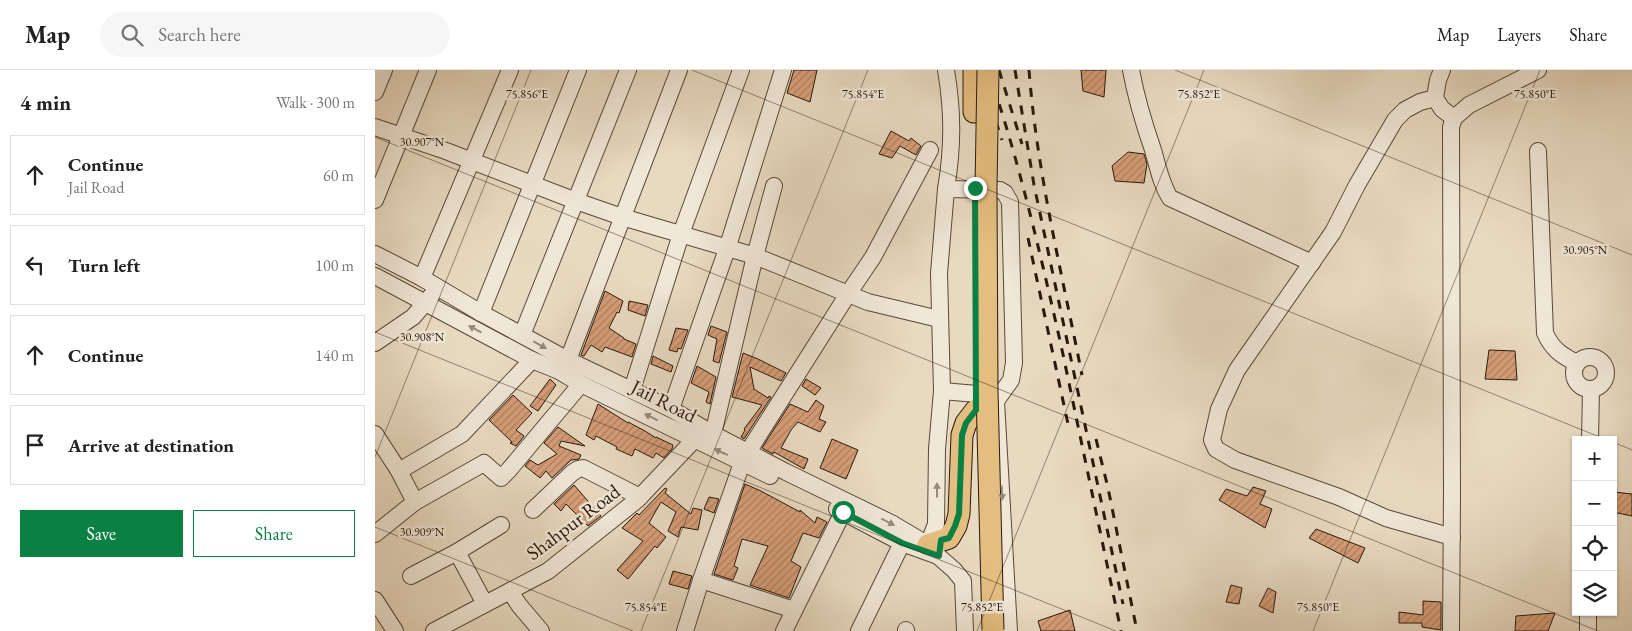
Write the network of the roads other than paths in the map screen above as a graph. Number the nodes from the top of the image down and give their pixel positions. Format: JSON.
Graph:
{"nodes":[{"id":1,"x":385,"y":70,"type":"edge"},
{"id":2,"x":428,"y":70,"type":"edge"},
{"id":3,"x":510,"y":70,"type":"edge"},
{"id":4,"x":578,"y":70,"type":"edge"},
{"id":5,"x":628,"y":70,"type":"edge"},
{"id":6,"x":679,"y":70,"type":"edge"},
{"id":7,"x":741,"y":70,"type":"edge"},
{"id":8,"x":783,"y":70,"type":"edge"},
{"id":9,"x":946,"y":70,"type":"edge"},
{"id":10,"x":974,"y":70,"type":"edge"},
{"id":11,"x":988,"y":70,"type":"edge"},
{"id":12,"x":1131,"y":70,"type":"edge"},
{"id":13,"x":1443,"y":70,"type":"edge"},
{"id":14,"x":1538,"y":70,"type":"edge"},
{"id":15,"x":375,"y":92,"type":"edge"},
{"id":16,"x":1435,"y":98,"type":"junction"},
{"id":17,"x":1454,"y":118,"type":"junction"},
{"id":18,"x":375,"y":127,"type":"edge"},
{"id":19,"x":400,"y":136,"type":"junction"},
{"id":20,"x":930,"y":150,"type":"dead end"},
{"id":21,"x":1538,"y":151,"type":"dead end"},
{"id":22,"x":471,"y":161,"type":"junction"},
{"id":23,"x":532,"y":184,"type":"junction"},
{"id":24,"x":775,"y":186,"type":"dead end"},
{"id":25,"x":946,"y":189,"type":"junction"},
{"id":26,"x":375,"y":200,"type":"edge"},
{"id":27,"x":575,"y":201,"type":"junction"},
{"id":28,"x":622,"y":217,"type":"junction"},
{"id":29,"x":681,"y":234,"type":"junction"},
{"id":30,"x":727,"y":249,"type":"junction"},
{"id":31,"x":375,"y":254,"type":"edge"},
{"id":32,"x":755,"y":256,"type":"junction"},
{"id":33,"x":1312,"y":263,"type":"junction"},
{"id":34,"x":375,"y":276,"type":"edge"},
{"id":35,"x":422,"y":278,"type":"junction"},
{"id":36,"x":438,"y":288,"type":"junction"},
{"id":37,"x":848,"y":294,"type":"junction"},
{"id":38,"x":427,"y":303,"type":"junction"},
{"id":39,"x":481,"y":314,"type":"junction"},
{"id":40,"x":939,"y":319,"type":"junction"},
{"id":41,"x":522,"y":335,"type":"junction"},
{"id":42,"x":375,"y":343,"type":"edge"},
{"id":43,"x":532,"y":360,"type":"junction"},
{"id":44,"x":568,"y":360,"type":"junction"},
{"id":45,"x":1577,"y":363,"type":"junction"},
{"id":46,"x":581,"y":384,"type":"junction"},
{"id":47,"x":1591,"y":389,"type":"junction"},
{"id":48,"x":632,"y":390,"type":"junction"},
{"id":49,"x":942,"y":390,"type":"junction"},
{"id":50,"x":987,"y":402,"type":"junction"},
{"id":51,"x":671,"y":409,"type":"junction"},
{"id":52,"x":375,"y":434,"type":"edge"},
{"id":53,"x":713,"y":434,"type":"junction"},
{"id":54,"x":1590,"y":436,"type":"edge"},
{"id":55,"x":694,"y":440,"type":"junction"},
{"id":56,"x":745,"y":458,"type":"junction"},
{"id":57,"x":399,"y":471,"type":"junction"},
{"id":58,"x":640,"y":497,"type":"junction"},
{"id":59,"x":415,"y":502,"type":"junction"},
{"id":60,"x":533,"y":510,"type":"dead end"},
{"id":61,"x":843,"y":512,"type":"junction"},
{"id":62,"x":501,"y":525,"type":"dead end"},
{"id":63,"x":375,"y":534,"type":"edge"},
{"id":64,"x":1452,"y":537,"type":"junction"},
{"id":65,"x":941,"y":542,"type":"junction"},
{"id":66,"x":902,"y":543,"type":"junction"},
{"id":67,"x":457,"y":552,"type":"junction"},
{"id":68,"x":411,"y":576,"type":"dead end"},
{"id":69,"x":701,"y":580,"type":"junction"},
{"id":70,"x":509,"y":591,"type":"junction"},
{"id":71,"x":375,"y":600,"type":"edge"},
{"id":72,"x":485,"y":604,"type":"junction"},
{"id":73,"x":794,"y":610,"type":"junction"},
{"id":74,"x":1588,"y":616,"type":"edge"},
{"id":75,"x":395,"y":631,"type":"edge"},
{"id":76,"x":434,"y":631,"type":"edge"},
{"id":77,"x":541,"y":631,"type":"edge"},
{"id":78,"x":685,"y":631,"type":"edge"},
{"id":79,"x":784,"y":631,"type":"edge"},
{"id":80,"x":859,"y":631,"type":"edge"},
{"id":81,"x":956,"y":631,"type":"edge"},
{"id":82,"x":965,"y":631,"type":"edge"},
{"id":83,"x":981,"y":631,"type":"edge"},
{"id":84,"x":993,"y":631,"type":"edge"},
{"id":85,"x":1009,"y":631,"type":"edge"},
{"id":86,"x":1451,"y":631,"type":"edge"},
{"id":87,"x":1588,"y":631,"type":"edge"}],
"edges":[{"from":1,"to":15,"type":"street"},
{"from":2,"to":19,"type":"street"},
{"from":3,"to":22,"type":"street"},
{"from":4,"to":23,"type":"street"},
{"from":5,"to":27,"type":"street"},
{"from":6,"to":28,"type":"street"},
{"from":7,"to":29,"type":"street"},
{"from":8,"to":30,"type":"street"},
{"from":9,"to":25,"type":"street"},
{"from":10,"to":50,"type":"main road"},
{"from":11,"to":84,"type":"main road","bridge":true},
{"from":12,"to":33,"type":"street"},
{"from":13,"to":16,"type":"street"},
{"from":14,"to":17,"type":"street"},
{"from":16,"to":17,"type":"street"},
{"from":16,"to":33,"type":"street"},
{"from":17,"to":64,"type":"street"},
{"from":18,"to":19,"type":"street"},
{"from":19,"to":22,"type":"street"},
{"from":19,"to":26,"type":"street"},
{"from":20,"to":37,"type":"street"},
{"from":21,"to":45,"type":"street"},
{"from":22,"to":23,"type":"street"},
{"from":22,"to":35,"type":"street"},
{"from":23,"to":27,"type":"street"},
{"from":23,"to":39,"type":"street"},
{"from":24,"to":32,"type":"street"},
{"from":25,"to":40,"type":"street"},
{"from":25,"to":50,"type":"street"},
{"from":27,"to":28,"type":"street"},
{"from":27,"to":41,"type":"street"},
{"from":28,"to":29,"type":"street"},
{"from":28,"to":44,"type":"street"},
{"from":29,"to":30,"type":"street"},
{"from":29,"to":48,"type":"street"},
{"from":30,"to":32,"type":"street"},
{"from":30,"to":51,"type":"street"},
{"from":31,"to":35,"type":"street","name":"Jail Road"},
{"from":32,"to":37,"type":"street"},
{"from":32,"to":53,"type":"street"},
{"from":33,"to":64,"type":"street"},
{"from":34,"to":38,"type":"street","name":"Jail Road"},
{"from":35,"to":36,"type":"street","name":"Jail Road"},
{"from":36,"to":38,"type":"street"},
{"from":36,"to":39,"type":"street","name":"Jail Road"},
{"from":37,"to":40,"type":"street"},
{"from":37,"to":56,"type":"street"},
{"from":38,"to":42,"type":"street"},
{"from":43,"to":38,"type":"street","name":"Jail Road","one_way":true},
{"from":39,"to":41,"type":"street","name":"Jail Road"},
{"from":40,"to":49,"type":"street"},
{"from":41,"to":44,"type":"street","name":"Jail Road","one_way":true},
{"from":43,"to":46,"type":"street","name":"Jail Road"},
{"from":43,"to":57,"type":"street"},
{"from":44,"to":48,"type":"street","name":"Jail Road"},
{"from":45,"to":47,"type":"street"},
{"from":45,"to":47,"type":"street"},
{"from":55,"to":46,"type":"street","name":"Jail Road","one_way":true},
{"from":46,"to":59,"type":"street"},
{"from":47,"to":54,"type":"street"},
{"from":48,"to":51,"type":"street","name":"Jail Road"},
{"from":49,"to":50,"type":"street"},
{"from":65,"to":49,"type":"street","one_way":true},
{"from":50,"to":65,"type":"main road"},
{"from":50,"to":83,"type":"main road"},
{"from":50,"to":85,"type":"street","one_way":true},
{"from":51,"to":53,"type":"street","name":"Jail Road"},
{"from":52,"to":57,"type":"street"},
{"from":53,"to":56,"type":"street","name":"Jail Road"},
{"from":56,"to":55,"type":"street","name":"Jail Road","one_way":true},
{"from":55,"to":58,"type":"street","name":"Shahpur Road"},
{"from":56,"to":61,"type":"street","name":"Jail Road"},
{"from":56,"to":65,"type":"street","name":"Jail Road","one_way":true},
{"from":56,"to":69,"type":"street"},
{"from":57,"to":59,"type":"street"},
{"from":58,"to":60,"type":"street"},
{"from":58,"to":70,"type":"street","name":"Shahpur Road"},
{"from":59,"to":63,"type":"street"},
{"from":61,"to":66,"type":"street","name":"Jail Road"},
{"from":61,"to":73,"type":"street"},
{"from":62,"to":67,"type":"street"},
{"from":64,"to":86,"type":"street"},
{"from":65,"to":66,"type":"street","name":"Jail Road"},
{"from":65,"to":81,"type":"street"},
{"from":65,"to":82,"type":"street"},
{"from":66,"to":80,"type":"street"},
{"from":67,"to":68,"type":"street"},
{"from":67,"to":72,"type":"street"},
{"from":69,"to":73,"type":"street"},
{"from":69,"to":78,"type":"street"},
{"from":70,"to":72,"type":"street","name":"Shahpur Road"},
{"from":70,"to":77,"type":"street"},
{"from":71,"to":75,"type":"street"},
{"from":72,"to":76,"type":"street","name":"Shahpur Road"},
{"from":73,"to":79,"type":"street"},
{"from":74,"to":87,"type":"street"}]}
